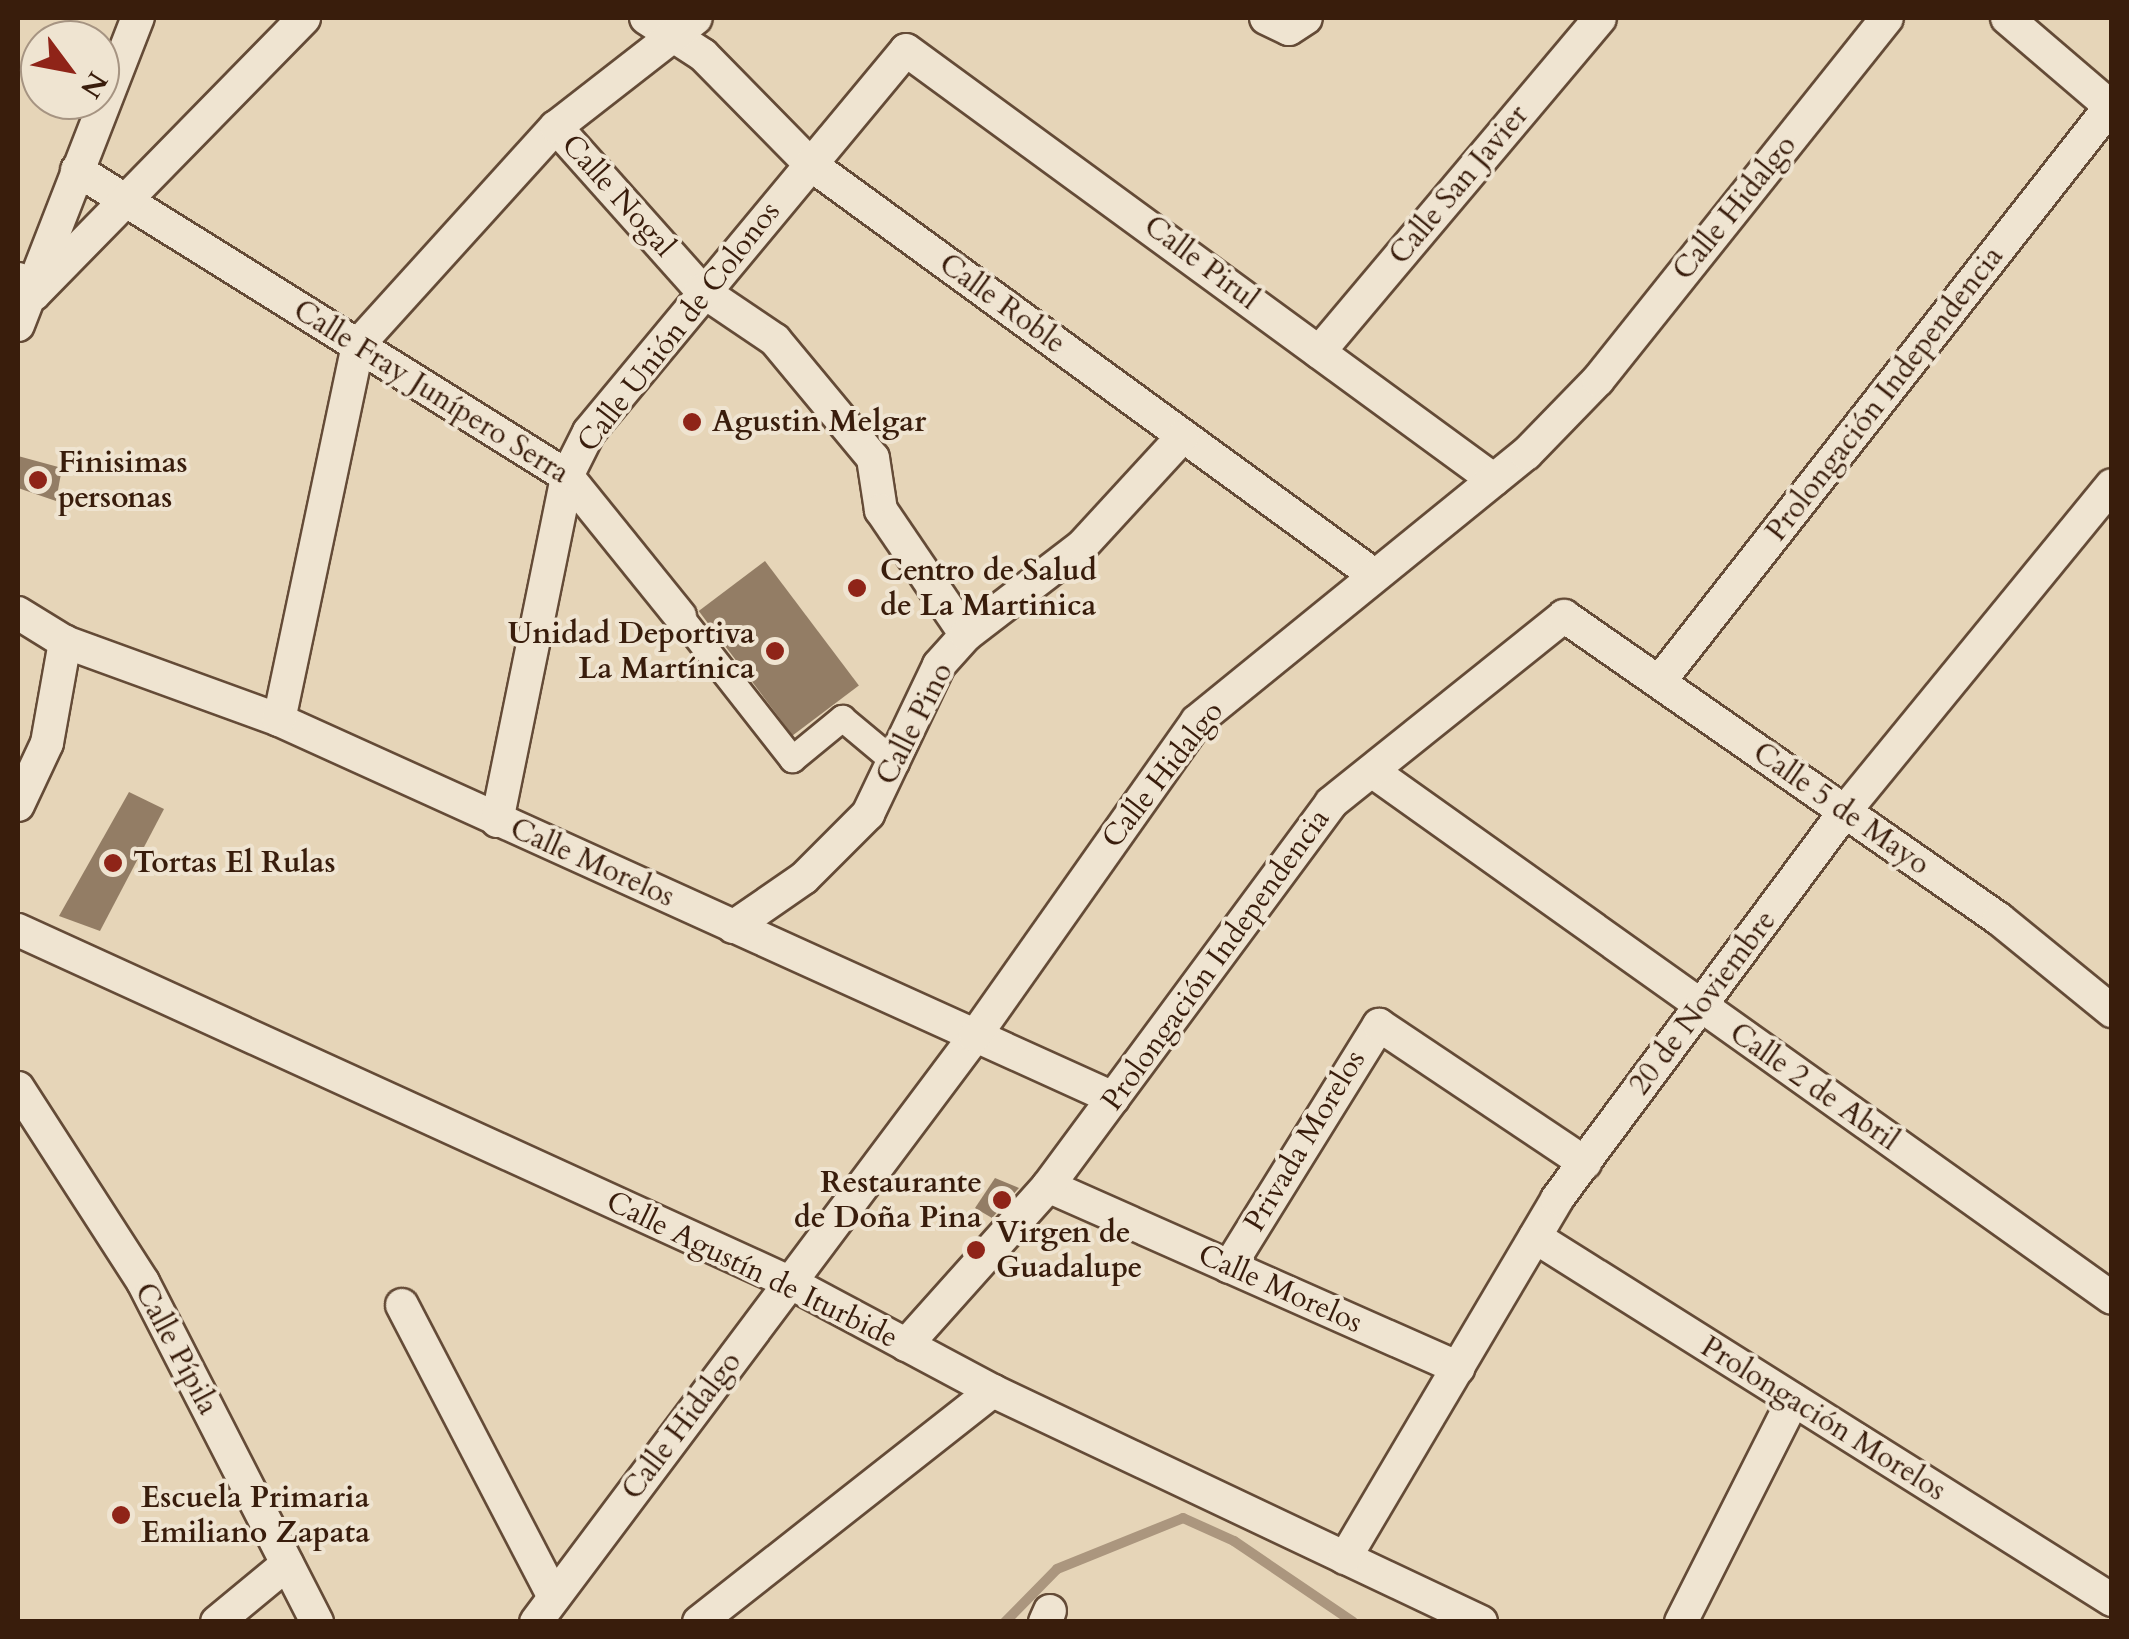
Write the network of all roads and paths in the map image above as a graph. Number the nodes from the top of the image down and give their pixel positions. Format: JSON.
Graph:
{"nodes":[{"id":1,"x":304,"y":18,"type":"edge"},
{"id":2,"x":646,"y":18,"type":"edge"},
{"id":3,"x":1266,"y":18,"type":"edge"},
{"id":4,"x":1306,"y":18,"type":"edge"},
{"id":5,"x":1600,"y":18,"type":"edge"},
{"id":6,"x":1888,"y":18,"type":"edge"},
{"id":7,"x":2008,"y":18,"type":"edge"},
{"id":8,"x":131,"y":21,"type":"edge"},
{"id":9,"x":686,"y":28,"type":"edge"},
{"id":10,"x":906,"y":50,"type":"joint"},
{"id":11,"x":2111,"y":107,"type":"edge"},
{"id":12,"x":556,"y":127,"type":"junction"},
{"id":13,"x":810,"y":164,"type":"junction"},
{"id":14,"x":77,"y":170,"type":"junction"},
{"id":15,"x":130,"y":203,"type":"junction"},
{"id":16,"x":26,"y":287,"type":"edge"},
{"id":17,"x":701,"y":290,"type":"junction"},
{"id":18,"x":18,"y":325,"type":"edge"},
{"id":19,"x":358,"y":345,"type":"junction"},
{"id":20,"x":1319,"y":352,"type":"junction"},
{"id":21,"x":1183,"y":436,"type":"junction"},
{"id":22,"x":567,"y":476,"type":"junction"},
{"id":23,"x":1494,"y":480,"type":"junction"},
{"id":24,"x":2112,"y":485,"type":"edge"},
{"id":25,"x":1374,"y":575,"type":"junction"},
{"id":26,"x":18,"y":614,"type":"edge"},
{"id":27,"x":680,"y":616,"type":"joint"},
{"id":28,"x":1564,"y":616,"type":"joint"},
{"id":29,"x":966,"y":635,"type":"junction"},
{"id":30,"x":65,"y":642,"type":"junction"},
{"id":31,"x":1659,"y":682,"type":"junction"},
{"id":32,"x":279,"y":720,"type":"junction"},
{"id":33,"x":896,"y":763,"type":"junction"},
{"id":34,"x":1372,"y":770,"type":"junction"},
{"id":35,"x":18,"y":805,"type":"edge"},
{"id":36,"x":1845,"y":811,"type":"junction"},
{"id":37,"x":497,"y":821,"type":"junction"},
{"id":38,"x":733,"y":927,"type":"junction"},
{"id":39,"x":18,"y":930,"type":"edge"},
{"id":40,"x":1700,"y":1006,"type":"junction"},
{"id":41,"x":2112,"y":1011,"type":"edge"},
{"id":42,"x":976,"y":1036,"type":"junction"},
{"id":43,"x":18,"y":1088,"type":"edge"},
{"id":44,"x":1114,"y":1098,"type":"junction"},
{"id":45,"x":1585,"y":1162,"type":"junction"},
{"id":46,"x":1048,"y":1186,"type":"junction"},
{"id":47,"x":1535,"y":1238,"type":"junction"},
{"id":48,"x":1229,"y":1266,"type":"junction"},
{"id":49,"x":789,"y":1282,"type":"junction"},
{"id":50,"x":2112,"y":1298,"type":"edge"},
{"id":51,"x":402,"y":1305,"type":"dead end"},
{"id":52,"x":906,"y":1345,"type":"junction"},
{"id":53,"x":1458,"y":1368,"type":"junction"},
{"id":54,"x":993,"y":1391,"type":"junction"},
{"id":55,"x":1793,"y":1400,"type":"junction"},
{"id":56,"x":1346,"y":1558,"type":"junction"},
{"id":57,"x":287,"y":1564,"type":"junction"},
{"id":58,"x":2112,"y":1600,"type":"edge"},
{"id":59,"x":545,"y":1609,"type":"edge"},
{"id":60,"x":217,"y":1622,"type":"edge"},
{"id":61,"x":316,"y":1622,"type":"edge"},
{"id":62,"x":699,"y":1622,"type":"edge"},
{"id":63,"x":1481,"y":1622,"type":"edge"},
{"id":64,"x":1681,"y":1622,"type":"edge"}],
"edges":[{"from":1,"to":15,"type":"street"},
{"from":2,"to":9,"type":"street","name":"Calle Roble"},
{"from":3,"to":4,"type":"street"},
{"from":5,"to":20,"type":"street","name":"Calle San Javier"},
{"from":6,"to":23,"type":"street","name":"Calle Hidalgo"},
{"from":7,"to":11,"type":"street"},
{"from":8,"to":14,"type":"street"},
{"from":9,"to":12,"type":"street"},
{"from":9,"to":13,"type":"street","name":"Calle Roble"},
{"from":10,"to":13,"type":"street","name":"Calle Unión de Colonos"},
{"from":10,"to":20,"type":"street","name":"Calle Pirul"},
{"from":11,"to":31,"type":"street","name":"Prolongación Independencia"},
{"from":12,"to":17,"type":"street","name":"Calle Nogal"},
{"from":12,"to":19,"type":"street"},
{"from":13,"to":17,"type":"street","name":"Calle Unión de Colonos"},
{"from":13,"to":21,"type":"street","name":"Calle Roble"},
{"from":14,"to":15,"type":"street","name":"Calle Fray Junípero Serra"},
{"from":14,"to":16,"type":"street"},
{"from":15,"to":16,"type":"street"},
{"from":15,"to":19,"type":"street","name":"Calle Fray Junípero Serra"},
{"from":16,"to":18,"type":"street"},
{"from":17,"to":22,"type":"street","name":"Calle Unión de Colonos"},
{"from":17,"to":29,"type":"street","name":"Calle Nogal"},
{"from":19,"to":22,"type":"street","name":"Calle Fray Junípero Serra"},
{"from":19,"to":32,"type":"street"},
{"from":20,"to":23,"type":"street","name":"Calle Pirul"},
{"from":21,"to":25,"type":"street","name":"Calle Roble"},
{"from":21,"to":29,"type":"street","name":"Calle Pino"},
{"from":22,"to":27,"type":"street","name":"Calle Fray Junípero Serra"},
{"from":22,"to":37,"type":"street","name":"Calle Unión de Colonos"},
{"from":23,"to":25,"type":"street","name":"Calle Hidalgo"},
{"from":24,"to":36,"type":"street","name":"20 de Noviembre"},
{"from":25,"to":42,"type":"street","name":"Calle Hidalgo"},
{"from":26,"to":30,"type":"street","name":"Calle Morelos"},
{"from":27,"to":33,"type":"street","name":"Calle Fray Junípero Serra"},
{"from":28,"to":31,"type":"street","name":"Calle 5 de Mayo"},
{"from":28,"to":34,"type":"street","name":"Prolongación Independencia"},
{"from":29,"to":33,"type":"street","name":"Calle Pino"},
{"from":30,"to":32,"type":"street","name":"Calle Morelos"},
{"from":30,"to":35,"type":"street"},
{"from":31,"to":36,"type":"street","name":"Calle 5 de Mayo"},
{"from":32,"to":37,"type":"street","name":"Calle Morelos"},
{"from":33,"to":38,"type":"street","name":"Calle Pino"},
{"from":34,"to":40,"type":"street","name":"Calle 2 de Abril"},
{"from":34,"to":44,"type":"street","name":"Prolongación Independencia"},
{"from":36,"to":40,"type":"street","name":"20 de Noviembre"},
{"from":36,"to":41,"type":"street","name":"Calle 5 de Mayo"},
{"from":37,"to":38,"type":"street","name":"Calle Morelos"},
{"from":38,"to":42,"type":"street","name":"Calle Morelos"},
{"from":39,"to":49,"type":"street","name":"Calle Agustín de Iturbide"},
{"from":40,"to":45,"type":"street","name":"20 de Noviembre"},
{"from":40,"to":50,"type":"street","name":"Calle 2 de Abril"},
{"from":42,"to":44,"type":"street","name":"Calle Morelos"},
{"from":42,"to":49,"type":"street","name":"Calle Hidalgo"},
{"from":43,"to":57,"type":"street","name":"Calle Pípila"},
{"from":44,"to":46,"type":"street","name":"Prolongación Independencia"},
{"from":45,"to":47,"type":"street","name":"20 de Noviembre"},
{"from":45,"to":48,"type":"street","name":"Privada Morelos"},
{"from":46,"to":48,"type":"street","name":"Calle Morelos"},
{"from":46,"to":52,"type":"street","name":"Prolongación Independencia"},
{"from":47,"to":53,"type":"street","name":"20 de Noviembre"},
{"from":47,"to":55,"type":"street","name":"Prolongación Morelos"},
{"from":48,"to":53,"type":"street","name":"Calle Morelos"},
{"from":49,"to":52,"type":"street","name":"Calle Agustín de Iturbide"},
{"from":49,"to":59,"type":"street","name":"Calle Hidalgo"},
{"from":51,"to":59,"type":"street"},
{"from":52,"to":54,"type":"street","name":"Calle Agustín de Iturbide"},
{"from":53,"to":56,"type":"street","name":"20 de Noviembre"},
{"from":54,"to":56,"type":"street","name":"Calle Agustín de Iturbide"},
{"from":54,"to":62,"type":"street"},
{"from":55,"to":58,"type":"street","name":"Prolongación Morelos"},
{"from":55,"to":64,"type":"street"},
{"from":56,"to":63,"type":"street","name":"Calle Agustín de Iturbide"},
{"from":57,"to":60,"type":"street"},
{"from":57,"to":61,"type":"street","name":"Calle Pípila"}]}
